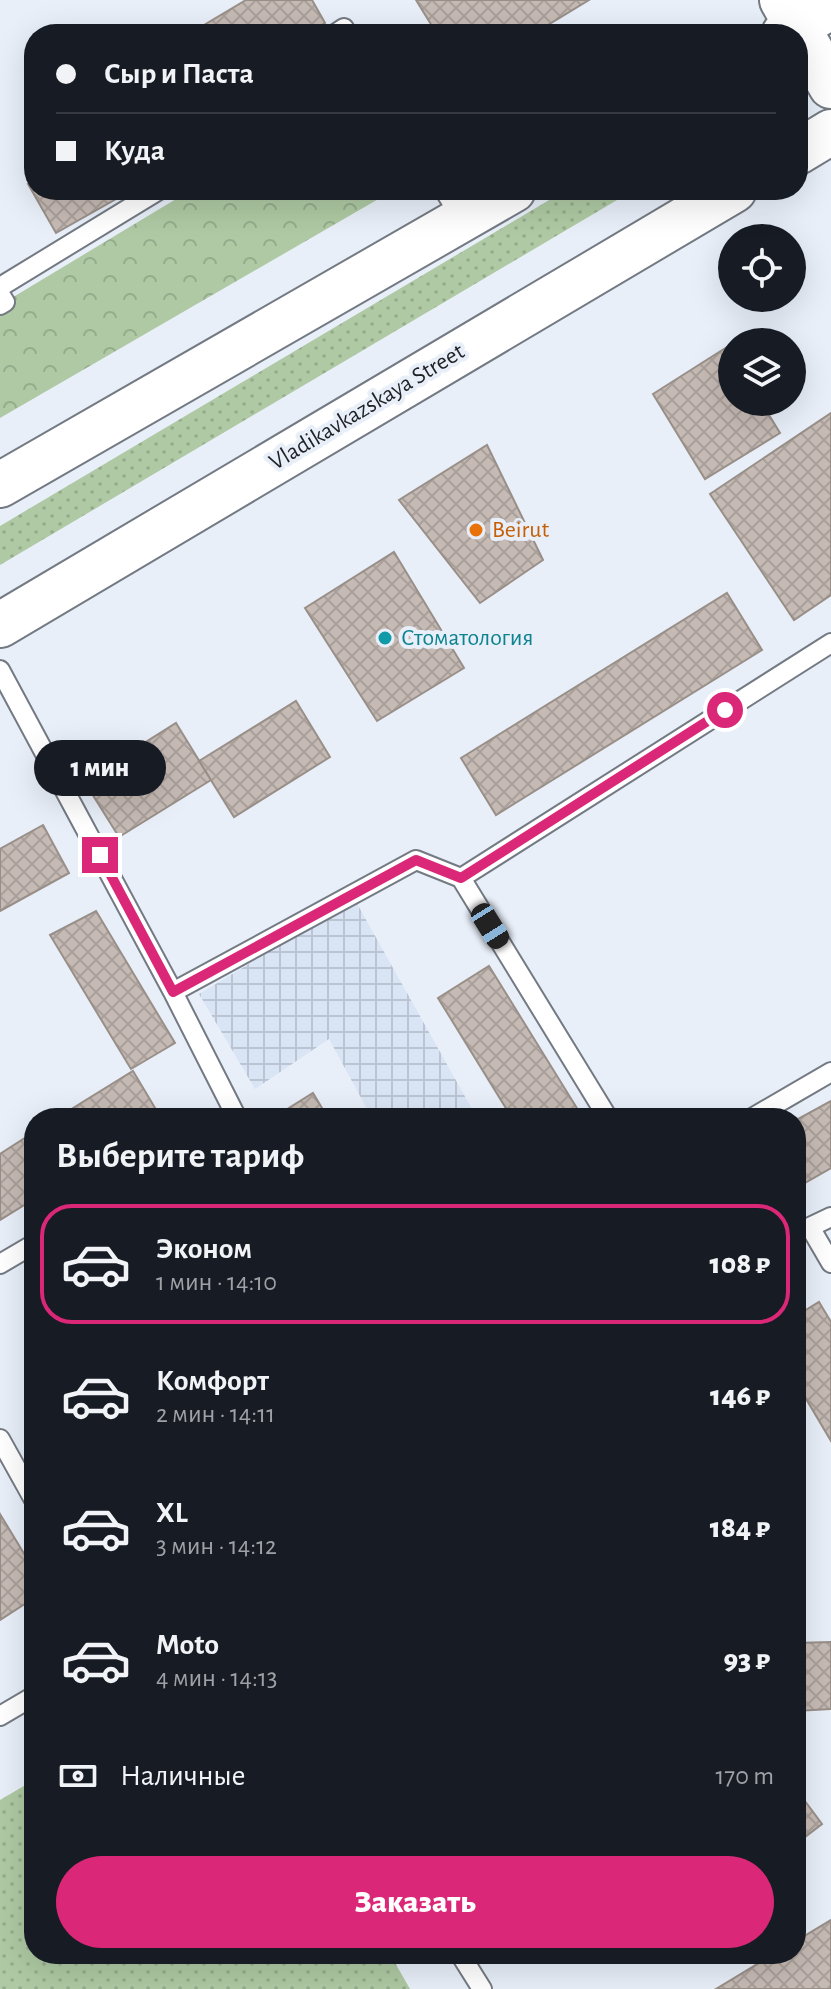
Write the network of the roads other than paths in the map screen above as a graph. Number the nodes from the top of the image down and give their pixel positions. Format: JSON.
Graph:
{"nodes":[{"id":1,"x":808,"y":36,"type":"edge"},
{"id":2,"x":831,"y":86,"type":"edge"},
{"id":3,"x":831,"y":132,"type":"edge"},
{"id":4,"x":808,"y":146,"type":"edge"},
{"id":5,"x":143,"y":200,"type":"edge"},
{"id":6,"x":473,"y":200,"type":"edge"},
{"id":7,"x":717,"y":200,"type":"edge"},
{"id":8,"x":453,"y":205,"type":"edge"},
{"id":9,"x":0,"y":287,"type":"edge"},
{"id":10,"x":0,"y":294,"type":"edge"},
{"id":11,"x":0,"y":305,"type":"edge"},
{"id":12,"x":0,"y":485,"type":"edge"},
{"id":13,"x":0,"y":625,"type":"edge"},
{"id":14,"x":831,"y":643,"type":"edge"},
{"id":15,"x":0,"y":670,"type":"edge"},
{"id":16,"x":461,"y":878,"type":"junction"},
{"id":17,"x":173,"y":992,"type":"junction"},
{"id":18,"x":831,"y":1072,"type":"edge"},
{"id":19,"x":232,"y":1108,"type":"edge"},
{"id":20,"x":602,"y":1108,"type":"edge"},
{"id":21,"x":769,"y":1108,"type":"edge"},
{"id":22,"x":831,"y":1217,"type":"edge"},
{"id":23,"x":806,"y":1230,"type":"edge"},
{"id":24,"x":806,"y":1234,"type":"edge"},
{"id":25,"x":24,"y":1250,"type":"edge"},
{"id":26,"x":831,"y":1263,"type":"edge"},
{"id":27,"x":0,"y":1264,"type":"edge"},
{"id":28,"x":0,"y":1439,"type":"edge"},
{"id":29,"x":24,"y":1482,"type":"edge"},
{"id":30,"x":24,"y":1702,"type":"edge"},
{"id":31,"x":0,"y":1716,"type":"edge"},
{"id":32,"x":466,"y":1964,"type":"edge"},
{"id":33,"x":482,"y":1989,"type":"edge"}],
"edges":[{"from":1,"to":2,"type":"main road"},
{"from":3,"to":4,"type":"main road"},
{"from":5,"to":9,"type":"lane"},
{"from":6,"to":8,"type":"main road"},
{"from":7,"to":13,"type":"main road","name":"Vladikavkazskaya Street"},
{"from":8,"to":12,"type":"main road"},
{"from":10,"to":11,"type":"lane"},
{"from":14,"to":16,"type":"lane"},
{"from":15,"to":17,"type":"lane"},
{"from":16,"to":17,"type":"lane"},
{"from":16,"to":20,"type":"lane"},
{"from":17,"to":19,"type":"lane"},
{"from":18,"to":21,"type":"lane"},
{"from":22,"to":23,"type":"lane"},
{"from":24,"to":26,"type":"lane"},
{"from":25,"to":27,"type":"lane"},
{"from":28,"to":29,"type":"lane"},
{"from":30,"to":31,"type":"lane"},
{"from":32,"to":33,"type":"lane"}]}
